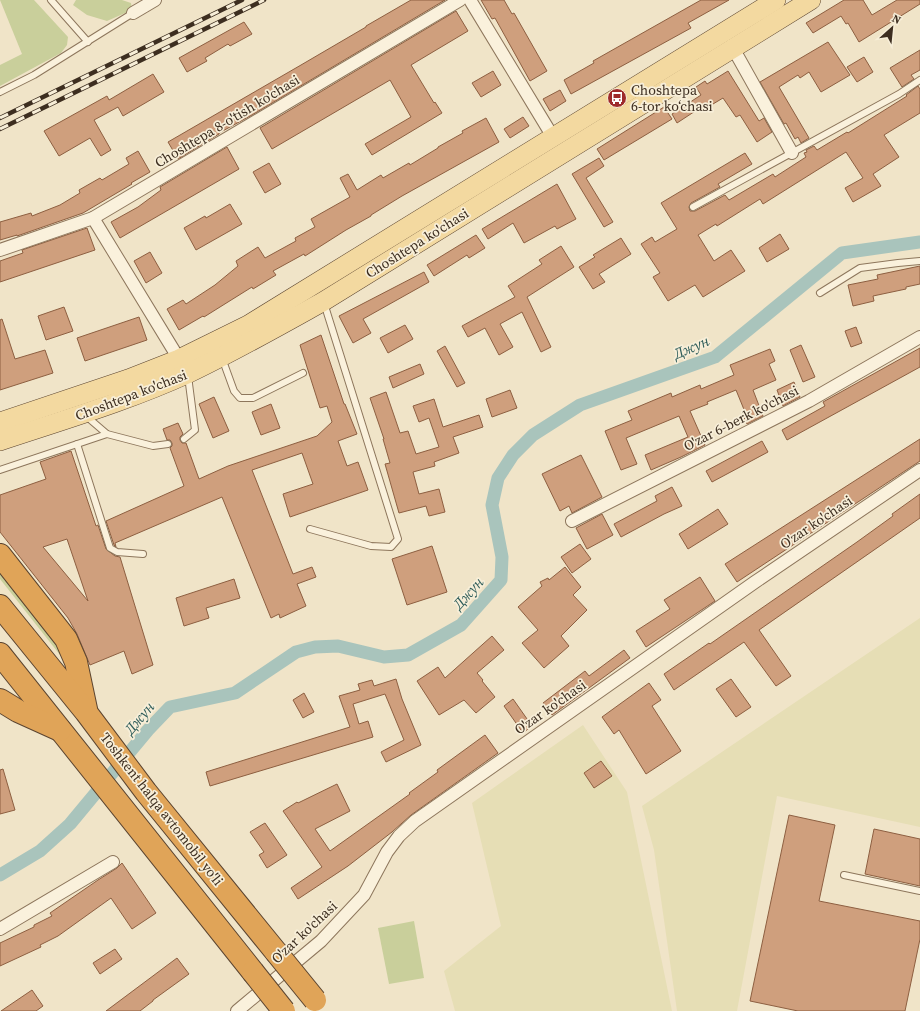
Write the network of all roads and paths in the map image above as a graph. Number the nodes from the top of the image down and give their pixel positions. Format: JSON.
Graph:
{"nodes":[{"id":1,"x":51,"y":0,"type":"edge"},
{"id":2,"x":156,"y":0,"type":"edge"},
{"id":3,"x":460,"y":0,"type":"edge"},
{"id":4,"x":470,"y":0,"type":"edge"},
{"id":5,"x":776,"y":0,"type":"edge"},
{"id":6,"x":811,"y":0,"type":"edge"},
{"id":7,"x":133,"y":13,"type":"joint"},
{"id":8,"x":88,"y":42,"type":"junction"},
{"id":9,"x":733,"y":48,"type":"junction"},
{"id":10,"x":920,"y":80,"type":"edge"},
{"id":11,"x":0,"y":92,"type":"edge"},
{"id":12,"x":553,"y":137,"type":"junction"},
{"id":13,"x":792,"y":153,"type":"junction"},
{"id":14,"x":439,"y":207,"type":"junction"},
{"id":15,"x":693,"y":207,"type":"dead end"},
{"id":16,"x":93,"y":218,"type":"junction"},
{"id":17,"x":451,"y":222,"type":"junction"},
{"id":18,"x":0,"y":250,"type":"edge"},
{"id":19,"x":920,"y":261,"type":"edge"},
{"id":20,"x":820,"y":293,"type":"dead end"},
{"id":21,"x":324,"y":301,"type":"junction"},
{"id":22,"x":920,"y":337,"type":"edge"},
{"id":23,"x":222,"y":357,"type":"junction"},
{"id":24,"x":183,"y":366,"type":"junction"},
{"id":25,"x":303,"y":373,"type":"dead end"},
{"id":26,"x":83,"y":414,"type":"junction"},
{"id":27,"x":0,"y":422,"type":"edge"},
{"id":28,"x":107,"y":434,"type":"junction"},
{"id":29,"x":184,"y":439,"type":"dead end"},
{"id":30,"x":0,"y":442,"type":"edge"},
{"id":31,"x":77,"y":444,"type":"junction"},
{"id":32,"x":168,"y":444,"type":"dead end"},
{"id":33,"x":0,"y":470,"type":"edge"},
{"id":34,"x":920,"y":470,"type":"edge"},
{"id":35,"x":572,"y":521,"type":"dead end"},
{"id":36,"x":310,"y":529,"type":"dead end"},
{"id":37,"x":0,"y":554,"type":"edge"},
{"id":38,"x":143,"y":554,"type":"dead end"},
{"id":39,"x":0,"y":606,"type":"edge"},
{"id":40,"x":0,"y":654,"type":"edge"},
{"id":41,"x":0,"y":700,"type":"edge"},
{"id":42,"x":86,"y":712,"type":"junction"},
{"id":43,"x":62,"y":731,"type":"junction"},
{"id":44,"x":112,"y":862,"type":"dead end"},
{"id":45,"x":844,"y":875,"type":"dead end"},
{"id":46,"x":920,"y":891,"type":"edge"},
{"id":47,"x":0,"y":929,"type":"edge"},
{"id":48,"x":320,"y":1006,"type":"edge"},
{"id":49,"x":237,"y":1011,"type":"edge"},
{"id":50,"x":284,"y":1011,"type":"edge"}],
"edges":[{"from":1,"to":8,"type":"lane"},
{"from":2,"to":7,"type":"street"},
{"from":3,"to":16,"type":"street","name":"Choshtepa 8-o'tish ko'chasi"},
{"from":4,"to":12,"type":"street"},
{"from":5,"to":12,"type":"main road","name":"Choshtepa ko'chasi"},
{"from":6,"to":9,"type":"main road","name":"Choshtepa ko'chasi"},
{"from":7,"to":8,"type":"lane"},
{"from":8,"to":11,"type":"lane"},
{"from":9,"to":13,"type":"street"},
{"from":9,"to":17,"type":"main road","name":"Choshtepa ko'chasi"},
{"from":10,"to":13,"type":"lane"},
{"from":12,"to":14,"type":"main road","name":"Choshtepa ko'chasi"},
{"from":13,"to":15,"type":"lane"},
{"from":14,"to":17,"type":"main road"},
{"from":14,"to":24,"type":"main road","name":"Choshtepa ko'chasi"},
{"from":16,"to":18,"type":"street","name":"Choshtepa 8-o'tish ko'chasi"},
{"from":16,"to":24,"type":"street"},
{"from":17,"to":21,"type":"main road","name":"Choshtepa ko'chasi"},
{"from":19,"to":20,"type":"lane"},
{"from":21,"to":23,"type":"main road","name":"Choshtepa ko'chasi"},
{"from":21,"to":36,"type":"lane"},
{"from":22,"to":35,"type":"street","name":"O'zar 6-berk ko'chasi"},
{"from":23,"to":24,"type":"main road","name":"Choshtepa ko'chasi"},
{"from":23,"to":25,"type":"lane"},
{"from":24,"to":26,"type":"main road","name":"Choshtepa ko'chasi"},
{"from":24,"to":27,"type":"main road","name":"Choshtepa ko'chasi"},
{"from":24,"to":29,"type":"lane"},
{"from":26,"to":28,"type":"lane"},
{"from":26,"to":30,"type":"main road","name":"Choshtepa ko'chasi"},
{"from":28,"to":31,"type":"lane"},
{"from":28,"to":32,"type":"lane"},
{"from":31,"to":33,"type":"lane"},
{"from":31,"to":38,"type":"lane"},
{"from":34,"to":49,"type":"street","name":"O'zar ko'chasi"},
{"from":37,"to":42,"type":"highway"},
{"from":39,"to":42,"type":"highway","name":"Toshkent halqa avtomobil yo'li"},
{"from":40,"to":43,"type":"highway"},
{"from":41,"to":43,"type":"highway"},
{"from":42,"to":48,"type":"highway","name":"Toshkent halqa avtomobil yo'li","bridge":true},
{"from":43,"to":50,"type":"highway","bridge":true},
{"from":44,"to":47,"type":"street"},
{"from":45,"to":46,"type":"lane"}]}
